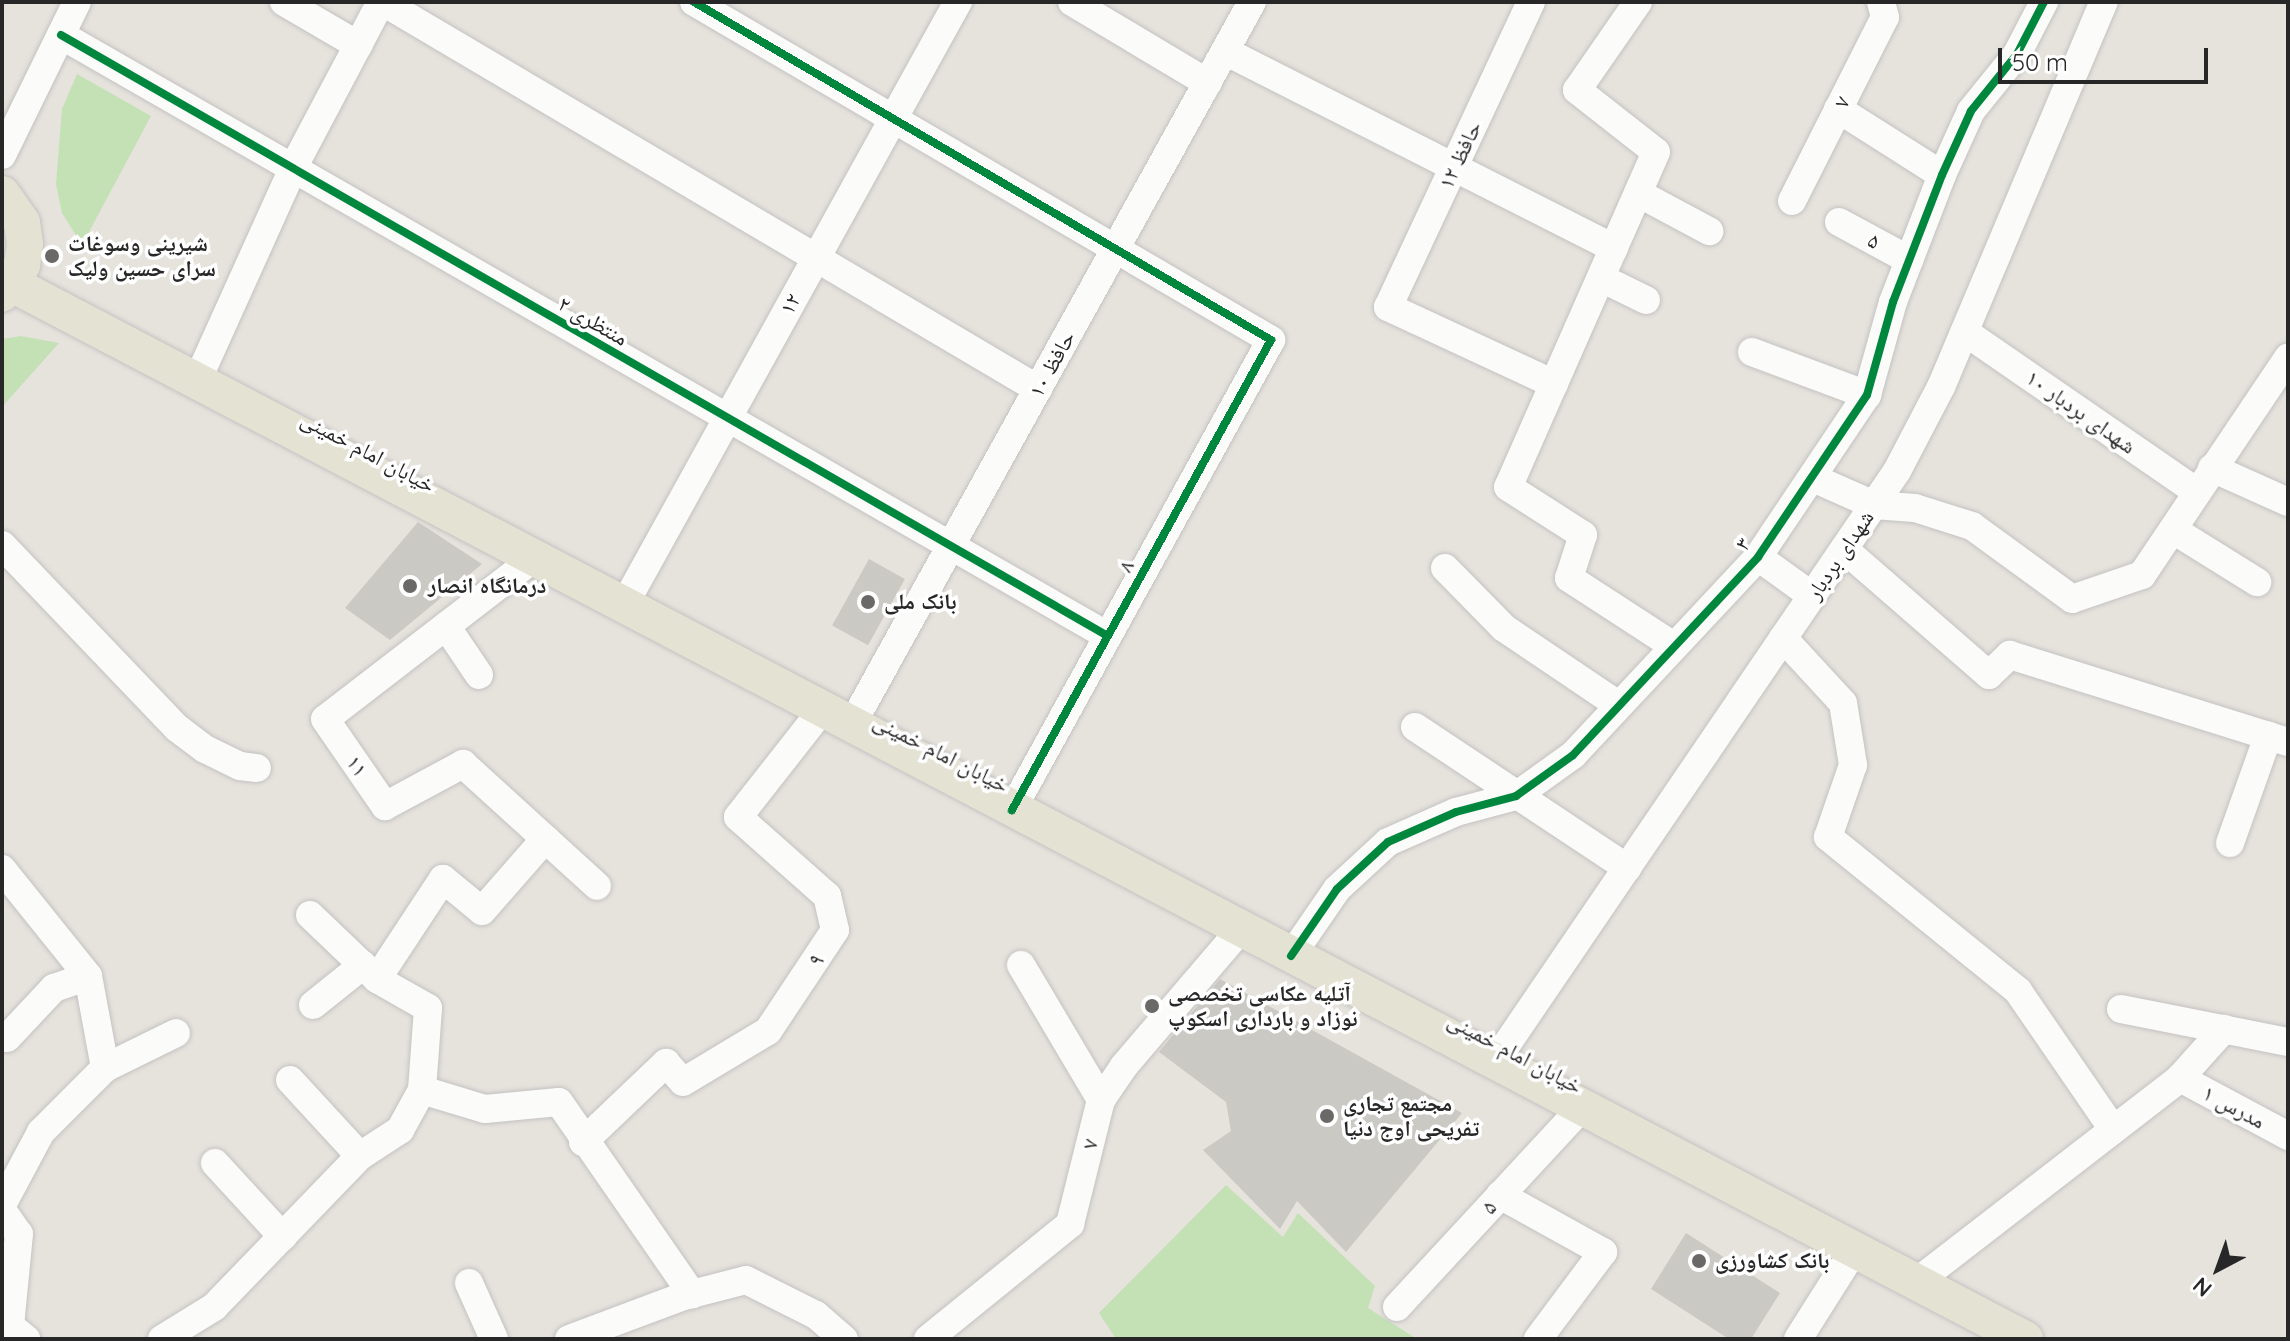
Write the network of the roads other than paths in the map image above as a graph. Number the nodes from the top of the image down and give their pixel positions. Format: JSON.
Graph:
{"nodes":[{"id":1,"x":77,"y":2,"type":"edge"},
{"id":2,"x":284,"y":2,"type":"edge"},
{"id":3,"x":382,"y":2,"type":"edge"},
{"id":4,"x":694,"y":2,"type":"edge"},
{"id":5,"x":958,"y":2,"type":"edge"},
{"id":6,"x":1072,"y":2,"type":"edge"},
{"id":7,"x":1252,"y":2,"type":"edge"},
{"id":8,"x":1531,"y":2,"type":"edge"},
{"id":9,"x":1638,"y":2,"type":"edge"},
{"id":10,"x":1881,"y":2,"type":"edge"},
{"id":11,"x":2044,"y":2,"type":"edge"},
{"id":12,"x":2104,"y":2,"type":"edge"},
{"id":13,"x":61,"y":35,"type":"junction"},
{"id":14,"x":358,"y":45,"type":"junction"},
{"id":15,"x":1225,"y":51,"type":"junction"},
{"id":16,"x":1208,"y":83,"type":"junction"},
{"id":17,"x":1838,"y":109,"type":"junction"},
{"id":18,"x":893,"y":118,"type":"junction"},
{"id":19,"x":2,"y":155,"type":"edge"},
{"id":20,"x":293,"y":168,"type":"junction"},
{"id":21,"x":1453,"y":169,"type":"junction"},
{"id":22,"x":1942,"y":175,"type":"junction"},
{"id":23,"x":1638,"y":193,"type":"junction"},
{"id":24,"x":2,"y":194,"type":"edge"},
{"id":25,"x":1792,"y":201,"type":"dead end"},
{"id":26,"x":1839,"y":222,"type":"dead end"},
{"id":27,"x":1709,"y":231,"type":"dead end"},
{"id":28,"x":1614,"y":248,"type":"junction"},
{"id":29,"x":1116,"y":249,"type":"junction"},
{"id":30,"x":816,"y":257,"type":"junction"},
{"id":31,"x":1909,"y":260,"type":"junction"},
{"id":32,"x":1601,"y":278,"type":"junction"},
{"id":33,"x":7,"y":289,"type":"edge"},
{"id":34,"x":1646,"y":300,"type":"dead end"},
{"id":35,"x":1965,"y":332,"type":"junction"},
{"id":36,"x":1752,"y":352,"type":"dead end"},
{"id":37,"x":2287,"y":361,"type":"edge"},
{"id":38,"x":197,"y":381,"type":"junction"},
{"id":39,"x":1554,"y":384,"type":"junction"},
{"id":40,"x":1038,"y":389,"type":"junction"},
{"id":41,"x":1867,"y":395,"type":"junction"},
{"id":42,"x":727,"y":419,"type":"junction"},
{"id":43,"x":2212,"y":468,"type":"junction"},
{"id":44,"x":1813,"y":478,"type":"junction"},
{"id":45,"x":2197,"y":492,"type":"junction"},
{"id":46,"x":2288,"y":502,"type":"edge"},
{"id":47,"x":1874,"y":505,"type":"junction"},
{"id":48,"x":2175,"y":531,"type":"junction"},
{"id":49,"x":2,"y":545,"type":"edge"},
{"id":50,"x":950,"y":548,"type":"junction"},
{"id":51,"x":1844,"y":549,"type":"junction"},
{"id":52,"x":1758,"y":557,"type":"junction"},
{"id":53,"x":533,"y":559,"type":"junction"},
{"id":54,"x":1445,"y":568,"type":"dead end"},
{"id":55,"x":2257,"y":582,"type":"dead end"},
{"id":56,"x":1812,"y":596,"type":"junction"},
{"id":57,"x":623,"y":607,"type":"junction"},
{"id":58,"x":446,"y":626,"type":"junction"},
{"id":59,"x":1108,"y":636,"type":"junction"},
{"id":60,"x":1783,"y":638,"type":"junction"},
{"id":61,"x":1672,"y":645,"type":"junction"},
{"id":62,"x":479,"y":675,"type":"dead end"},
{"id":63,"x":1618,"y":705,"type":"junction"},
{"id":64,"x":836,"y":718,"type":"junction"},
{"id":65,"x":1415,"y":727,"type":"dead end"},
{"id":66,"x":2278,"y":739,"type":"edge"},
{"id":67,"x":257,"y":768,"type":"dead end"},
{"id":68,"x":1516,"y":796,"type":"junction"},
{"id":69,"x":1012,"y":810,"type":"junction"},
{"id":70,"x":545,"y":839,"type":"junction"},
{"id":71,"x":2230,"y":843,"type":"dead end"},
{"id":72,"x":1627,"y":868,"type":"junction"},
{"id":73,"x":2,"y":869,"type":"edge"},
{"id":74,"x":597,"y":886,"type":"dead end"},
{"id":75,"x":310,"y":915,"type":"dead end"},
{"id":76,"x":1240,"y":930,"type":"junction"},
{"id":77,"x":1291,"y":956,"type":"junction"},
{"id":78,"x":1021,"y":965,"type":"dead end"},
{"id":79,"x":370,"y":972,"type":"junction"},
{"id":80,"x":88,"y":976,"type":"junction"},
{"id":81,"x":313,"y":1005,"type":"dead end"},
{"id":82,"x":2121,"y":1009,"type":"dead end"},
{"id":83,"x":2224,"y":1029,"type":"junction"},
{"id":84,"x":176,"y":1033,"type":"dead end"},
{"id":85,"x":7,"y":1038,"type":"dead end"},
{"id":86,"x":2288,"y":1042,"type":"edge"},
{"id":87,"x":1494,"y":1063,"type":"junction"},
{"id":88,"x":105,"y":1068,"type":"junction"},
{"id":89,"x":2180,"y":1078,"type":"junction"},
{"id":90,"x":290,"y":1080,"type":"dead end"},
{"id":91,"x":422,"y":1090,"type":"junction"},
{"id":92,"x":1101,"y":1100,"type":"junction"},
{"id":93,"x":1581,"y":1108,"type":"junction"},
{"id":94,"x":2113,"y":1129,"type":"junction"},
{"id":95,"x":2288,"y":1136,"type":"edge"},
{"id":96,"x":583,"y":1142,"type":"junction"},
{"id":97,"x":360,"y":1156,"type":"junction"},
{"id":98,"x":215,"y":1163,"type":"dead end"},
{"id":99,"x":1500,"y":1195,"type":"junction"},
{"id":100,"x":4,"y":1199,"type":"edge"},
{"id":101,"x":283,"y":1237,"type":"junction"},
{"id":102,"x":1855,"y":1249,"type":"junction"},
{"id":103,"x":1919,"y":1280,"type":"junction"},
{"id":104,"x":469,"y":1283,"type":"dead end"},
{"id":105,"x":692,"y":1294,"type":"junction"},
{"id":106,"x":1397,"y":1307,"type":"dead end"},
{"id":107,"x":13,"y":1328,"type":"edge"},
{"id":108,"x":162,"y":1339,"type":"edge"},
{"id":109,"x":494,"y":1339,"type":"edge"},
{"id":110,"x":569,"y":1339,"type":"edge"},
{"id":111,"x":844,"y":1339,"type":"edge"},
{"id":112,"x":928,"y":1339,"type":"edge"},
{"id":113,"x":1538,"y":1339,"type":"edge"},
{"id":114,"x":1798,"y":1339,"type":"edge"},
{"id":115,"x":2025,"y":1339,"type":"edge"}],
"edges":[{"from":1,"to":13,"type":"street"},
{"from":2,"to":14,"type":"street"},
{"from":3,"to":14,"type":"street"},
{"from":3,"to":30,"type":"street"},
{"from":4,"to":18,"type":"street"},
{"from":5,"to":18,"type":"street","name":"۱۲"},
{"from":6,"to":16,"type":"street"},
{"from":7,"to":15,"type":"street","name":"حافظ ۱۰"},
{"from":8,"to":21,"type":"street","name":"حافظ ۱۲"},
{"from":9,"to":23,"type":"street"},
{"from":10,"to":17,"type":"street","name":"۷"},
{"from":11,"to":22,"type":"street","name":"۳"},
{"from":12,"to":35,"type":"street","name":"شهدای بردبار"},
{"from":13,"to":19,"type":"street"},
{"from":13,"to":20,"type":"street","name":"منتظری ۲"},
{"from":14,"to":20,"type":"street"},
{"from":15,"to":16,"type":"street","name":"حافظ ۱۰"},
{"from":15,"to":21,"type":"street"},
{"from":16,"to":29,"type":"street","name":"حافظ ۱۰"},
{"from":17,"to":22,"type":"street"},
{"from":17,"to":25,"type":"street","name":"۷"},
{"from":18,"to":29,"type":"street"},
{"from":18,"to":30,"type":"street","name":"۱۲"},
{"from":20,"to":38,"type":"street"},
{"from":20,"to":42,"type":"street","name":"منتظری ۲"},
{"from":21,"to":28,"type":"street"},
{"from":21,"to":39,"type":"street","name":"حافظ ۱۲"},
{"from":22,"to":31,"type":"street","name":"۳"},
{"from":23,"to":27,"type":"street"},
{"from":23,"to":28,"type":"street"},
{"from":24,"to":33,"type":"main road"},
{"from":26,"to":31,"type":"street","name":"۵"},
{"from":28,"to":32,"type":"street"},
{"from":29,"to":40,"type":"street","name":"حافظ ۱۰"},
{"from":29,"to":59,"type":"street","name":"۸"},
{"from":30,"to":40,"type":"street"},
{"from":30,"to":42,"type":"street","name":"۱۲"},
{"from":31,"to":41,"type":"street","name":"۳"},
{"from":32,"to":34,"type":"street"},
{"from":32,"to":39,"type":"street"},
{"from":33,"to":38,"type":"main road","name":"خیابان امام خمینی"},
{"from":35,"to":45,"type":"street","name":"شهدای بردبار ۱۰"},
{"from":35,"to":47,"type":"street","name":"شهدای بردبار"},
{"from":36,"to":41,"type":"street"},
{"from":37,"to":43,"type":"street"},
{"from":38,"to":53,"type":"main road","name":"خیابان امام خمینی"},
{"from":39,"to":61,"type":"street"},
{"from":40,"to":50,"type":"street","name":"حافظ ۱۰"},
{"from":41,"to":44,"type":"street","name":"۳"},
{"from":42,"to":50,"type":"street","name":"منتظری ۲"},
{"from":42,"to":57,"type":"street","name":"۱۲"},
{"from":43,"to":45,"type":"street"},
{"from":43,"to":46,"type":"street"},
{"from":44,"to":47,"type":"street"},
{"from":44,"to":52,"type":"street","name":"۳"},
{"from":45,"to":48,"type":"street"},
{"from":47,"to":48,"type":"street"},
{"from":47,"to":51,"type":"street","name":"شهدای بردبار"},
{"from":48,"to":55,"type":"street"},
{"from":49,"to":67,"type":"street"},
{"from":50,"to":59,"type":"street","name":"منتظری ۲"},
{"from":50,"to":64,"type":"street","name":"حافظ ۱۰"},
{"from":51,"to":56,"type":"street","name":"شهدای بردبار"},
{"from":51,"to":66,"type":"street"},
{"from":52,"to":56,"type":"street"},
{"from":52,"to":61,"type":"street","name":"۳"},
{"from":53,"to":57,"type":"main road","name":"خیابان امام خمینی"},
{"from":53,"to":58,"type":"street","name":"۱۱"},
{"from":54,"to":63,"type":"street"},
{"from":56,"to":60,"type":"street","name":"شهدای بردبار"},
{"from":57,"to":64,"type":"main road","name":"خیابان امام خمینی"},
{"from":58,"to":62,"type":"street"},
{"from":58,"to":70,"type":"street","name":"۱۱"},
{"from":59,"to":69,"type":"street","name":"۸"},
{"from":60,"to":72,"type":"street","name":"شهدای بردبار"},
{"from":60,"to":94,"type":"street"},
{"from":61,"to":63,"type":"street","name":"۳"},
{"from":63,"to":68,"type":"street","name":"۳"},
{"from":64,"to":69,"type":"main road","name":"خیابان امام خمینی"},
{"from":64,"to":96,"type":"street","name":"۹"},
{"from":65,"to":68,"type":"street"},
{"from":66,"to":71,"type":"street"},
{"from":68,"to":72,"type":"street"},
{"from":68,"to":77,"type":"street","name":"۳"},
{"from":69,"to":76,"type":"main road","name":"خیابان امام خمینی"},
{"from":70,"to":74,"type":"street","name":"۱۱"},
{"from":70,"to":79,"type":"street"},
{"from":72,"to":87,"type":"street","name":"شهدای بردبار"},
{"from":73,"to":80,"type":"street"},
{"from":75,"to":79,"type":"street"},
{"from":76,"to":77,"type":"main road","name":"خیابان امام خمینی"},
{"from":76,"to":92,"type":"street","name":"۷"},
{"from":77,"to":87,"type":"main road","name":"خیابان امام خمینی"},
{"from":78,"to":92,"type":"street"},
{"from":79,"to":81,"type":"street"},
{"from":79,"to":91,"type":"street"},
{"from":80,"to":85,"type":"street"},
{"from":80,"to":88,"type":"street"},
{"from":82,"to":83,"type":"street"},
{"from":83,"to":86,"type":"street"},
{"from":83,"to":89,"type":"street"},
{"from":84,"to":88,"type":"street"},
{"from":87,"to":93,"type":"main road","name":"خیابان امام خمینی"},
{"from":88,"to":100,"type":"street"},
{"from":89,"to":94,"type":"street"},
{"from":89,"to":95,"type":"street","name":"مدرس ۱"},
{"from":90,"to":97,"type":"street"},
{"from":91,"to":96,"type":"street"},
{"from":91,"to":97,"type":"street"},
{"from":92,"to":112,"type":"street","name":"۷"},
{"from":93,"to":99,"type":"street","name":"۵"},
{"from":93,"to":102,"type":"main road","name":"خیابان امام خمینی"},
{"from":94,"to":103,"type":"street"},
{"from":96,"to":105,"type":"street"},
{"from":97,"to":101,"type":"street"},
{"from":98,"to":101,"type":"street"},
{"from":99,"to":106,"type":"street","name":"۵"},
{"from":99,"to":113,"type":"street"},
{"from":100,"to":107,"type":"street"},
{"from":101,"to":108,"type":"street"},
{"from":102,"to":103,"type":"main road","name":"خیابان امام خمینی"},
{"from":102,"to":114,"type":"street"},
{"from":103,"to":115,"type":"main road","name":"خیابان امام خمینی"},
{"from":104,"to":109,"type":"street"},
{"from":105,"to":110,"type":"street"},
{"from":105,"to":111,"type":"street"}]}
